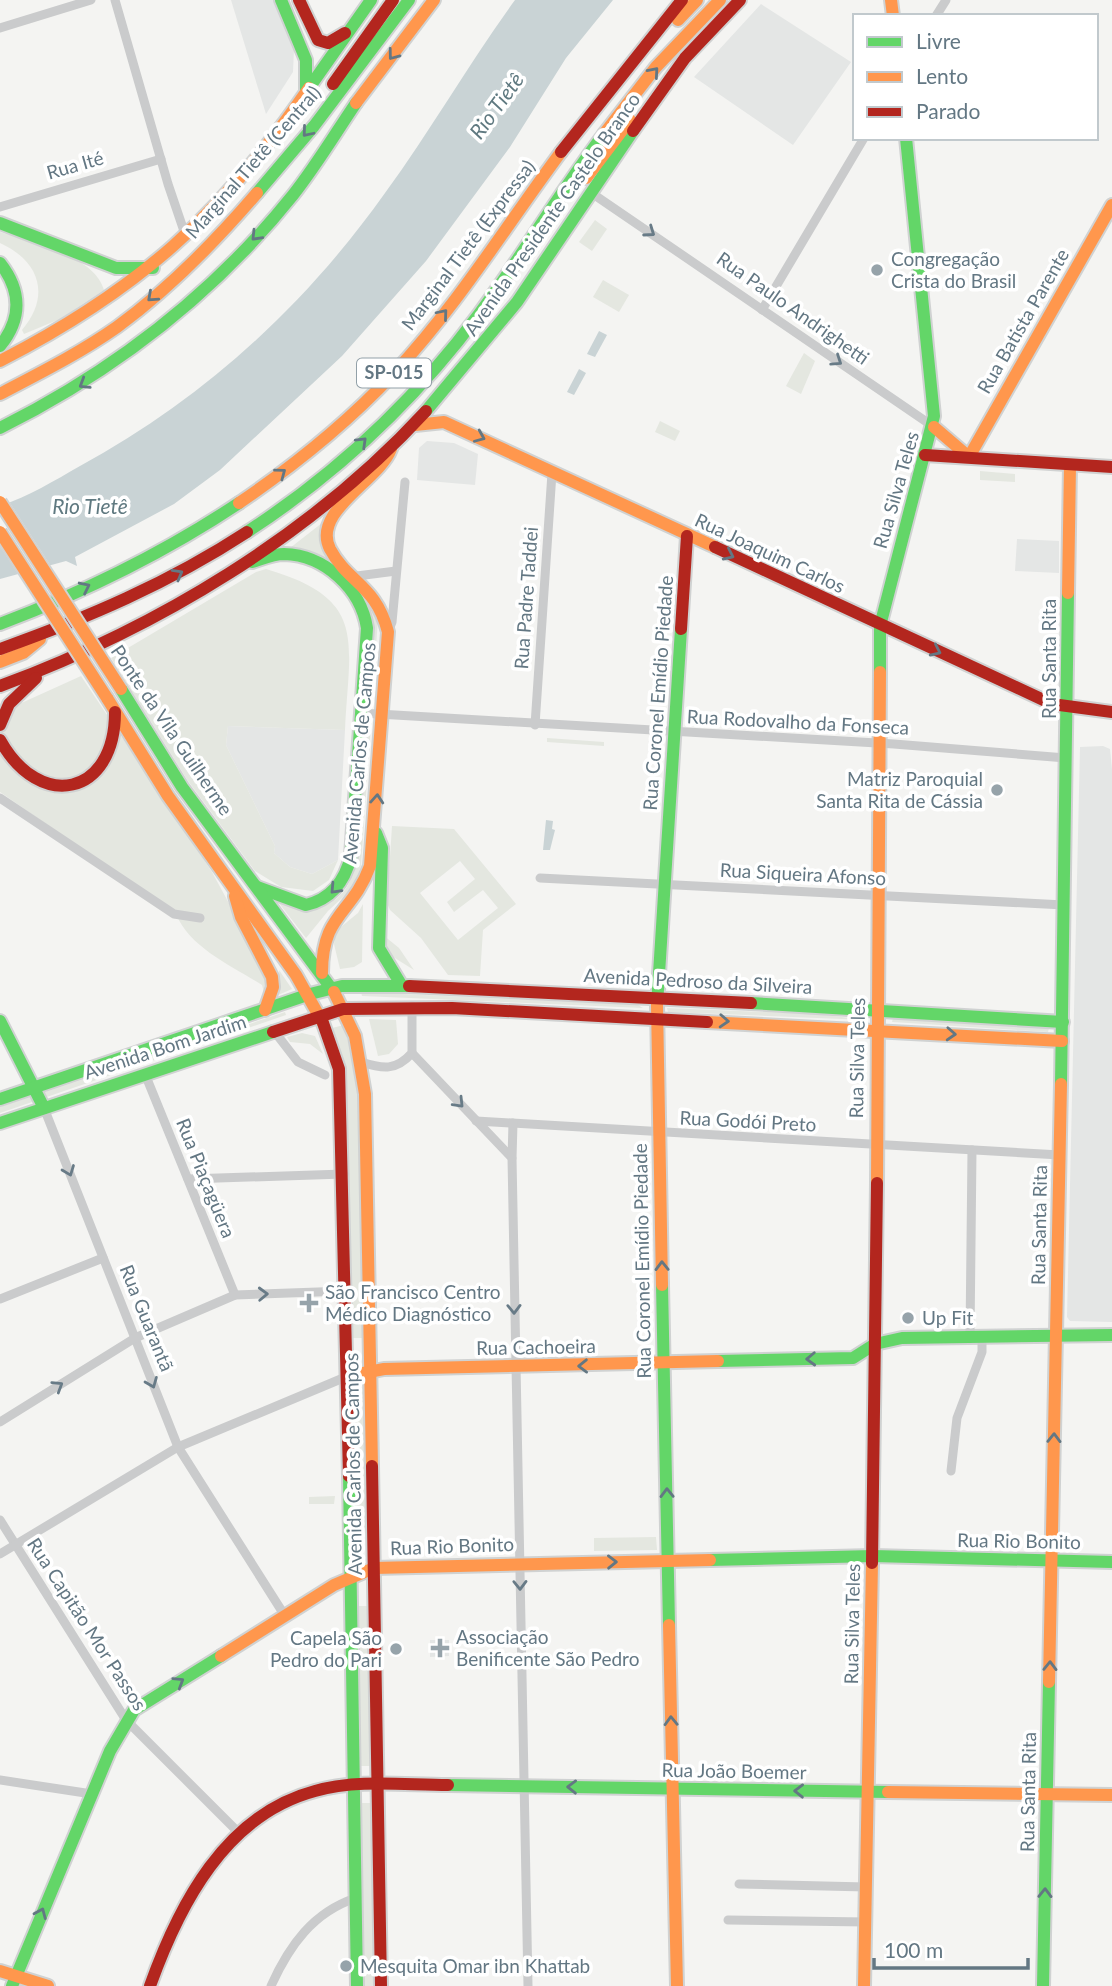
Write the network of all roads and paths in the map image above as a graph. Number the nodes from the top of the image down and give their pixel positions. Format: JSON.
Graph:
{"nodes":[{"id":1,"x":91,"y":0,"type":"edge"},
{"id":2,"x":115,"y":0,"type":"edge"},
{"id":3,"x":281,"y":0,"type":"edge"},
{"id":4,"x":299,"y":0,"type":"edge"},
{"id":5,"x":371,"y":0,"type":"edge"},
{"id":6,"x":393,"y":0,"type":"edge"},
{"id":7,"x":409,"y":0,"type":"edge"},
{"id":8,"x":434,"y":0,"type":"edge"},
{"id":9,"x":682,"y":0,"type":"edge"},
{"id":10,"x":697,"y":0,"type":"edge"},
{"id":11,"x":720,"y":0,"type":"edge"},
{"id":12,"x":740,"y":0,"type":"edge"},
{"id":13,"x":0,"y":28,"type":"edge"},
{"id":14,"x":348,"y":31,"type":"junction"},
{"id":15,"x":659,"y":92,"type":"junction"},
{"id":16,"x":305,"y":94,"type":"junction"},
{"id":17,"x":324,"y":112,"type":"junction"},
{"id":18,"x":581,"y":123,"type":"junction"},
{"id":19,"x":863,"y":140,"type":"edge"},
{"id":20,"x":906,"y":140,"type":"edge"},
{"id":21,"x":161,"y":159,"type":"junction"},
{"id":22,"x":593,"y":194,"type":"junction"},
{"id":23,"x":1112,"y":205,"type":"edge"},
{"id":24,"x":0,"y":206,"type":"edge"},
{"id":25,"x":0,"y":223,"type":"edge"},
{"id":26,"x":186,"y":237,"type":"junction"},
{"id":27,"x":0,"y":262,"type":"edge"},
{"id":28,"x":153,"y":268,"type":"junction"},
{"id":29,"x":504,"y":278,"type":"junction"},
{"id":30,"x":762,"y":310,"type":"junction"},
{"id":31,"x":0,"y":346,"type":"edge"},
{"id":32,"x":0,"y":361,"type":"edge"},
{"id":33,"x":0,"y":394,"type":"edge"},
{"id":34,"x":415,"y":425,"type":"junction"},
{"id":35,"x":0,"y":428,"type":"edge"},
{"id":36,"x":933,"y":428,"type":"junction"},
{"id":37,"x":391,"y":449,"type":"junction"},
{"id":38,"x":925,"y":455,"type":"junction"},
{"id":39,"x":969,"y":457,"type":"junction"},
{"id":40,"x":1070,"y":465,"type":"junction"},
{"id":41,"x":1112,"y":467,"type":"edge"},
{"id":42,"x":552,"y":473,"type":"junction"},
{"id":43,"x":405,"y":482,"type":"dead end"},
{"id":44,"x":0,"y":502,"type":"edge"},
{"id":45,"x":0,"y":532,"type":"edge"},
{"id":46,"x":687,"y":536,"type":"junction"},
{"id":47,"x":245,"y":563,"type":"junction"},
{"id":48,"x":396,"y":571,"type":"junction"},
{"id":49,"x":357,"y":576,"type":"junction"},
{"id":50,"x":0,"y":624,"type":"edge"},
{"id":51,"x":880,"y":626,"type":"junction"},
{"id":52,"x":49,"y":632,"type":"junction"},
{"id":53,"x":388,"y":632,"type":"junction"},
{"id":54,"x":0,"y":649,"type":"edge"},
{"id":55,"x":0,"y":662,"type":"edge"},
{"id":56,"x":49,"y":667,"type":"junction"},
{"id":57,"x":0,"y":687,"type":"edge"},
{"id":58,"x":1068,"y":707,"type":"junction"},
{"id":59,"x":115,"y":712,"type":"junction"},
{"id":60,"x":1112,"y":712,"type":"edge"},
{"id":61,"x":361,"y":713,"type":"junction"},
{"id":62,"x":384,"y":714,"type":"junction"},
{"id":63,"x":0,"y":725,"type":"edge"},
{"id":64,"x":535,"y":725,"type":"junction"},
{"id":65,"x":674,"y":734,"type":"junction"},
{"id":66,"x":0,"y":740,"type":"edge"},
{"id":67,"x":880,"y":744,"type":"junction"},
{"id":68,"x":1066,"y":758,"type":"junction"},
{"id":69,"x":0,"y":798,"type":"edge"},
{"id":70,"x":375,"y":830,"type":"junction"},
{"id":71,"x":540,"y":878,"type":"dead end"},
{"id":72,"x":664,"y":885,"type":"junction"},
{"id":73,"x":257,"y":887,"type":"junction"},
{"id":74,"x":233,"y":889,"type":"junction"},
{"id":75,"x":878,"y":896,"type":"junction"},
{"id":76,"x":1064,"y":905,"type":"junction"},
{"id":77,"x":200,"y":918,"type":"dead end"},
{"id":78,"x":322,"y":973,"type":"junction"},
{"id":79,"x":402,"y":986,"type":"junction"},
{"id":80,"x":331,"y":988,"type":"junction"},
{"id":81,"x":310,"y":994,"type":"junction"},
{"id":82,"x":657,"y":999,"type":"junction"},
{"id":83,"x":412,"y":1006,"type":"junction"},
{"id":84,"x":343,"y":1009,"type":"junction"},
{"id":85,"x":265,"y":1010,"type":"junction"},
{"id":86,"x":877,"y":1010,"type":"junction"},
{"id":87,"x":321,"y":1015,"type":"junction"},
{"id":88,"x":656,"y":1018,"type":"junction"},
{"id":89,"x":0,"y":1021,"type":"edge"},
{"id":90,"x":1063,"y":1022,"type":"junction"},
{"id":91,"x":877,"y":1030,"type":"junction"},
{"id":92,"x":274,"y":1031,"type":"junction"},
{"id":93,"x":1062,"y":1041,"type":"junction"},
{"id":94,"x":412,"y":1053,"type":"junction"},
{"id":95,"x":361,"y":1062,"type":"junction"},
{"id":96,"x":145,"y":1074,"type":"junction"},
{"id":97,"x":325,"y":1075,"type":"dead end"},
{"id":98,"x":33,"y":1088,"type":"junction"},
{"id":99,"x":0,"y":1099,"type":"edge"},
{"id":100,"x":44,"y":1108,"type":"junction"},
{"id":101,"x":476,"y":1121,"type":"junction"},
{"id":102,"x":0,"y":1123,"type":"edge"},
{"id":103,"x":513,"y":1123,"type":"junction"},
{"id":104,"x":659,"y":1133,"type":"junction"},
{"id":105,"x":876,"y":1145,"type":"junction"},
{"id":106,"x":972,"y":1150,"type":"junction"},
{"id":107,"x":1060,"y":1155,"type":"junction"},
{"id":108,"x":512,"y":1158,"type":"junction"},
{"id":109,"x":344,"y":1174,"type":"junction"},
{"id":110,"x":188,"y":1179,"type":"junction"},
{"id":111,"x":103,"y":1258,"type":"junction"},
{"id":112,"x":346,"y":1291,"type":"junction"},
{"id":113,"x":235,"y":1295,"type":"junction"},
{"id":114,"x":0,"y":1299,"type":"edge"},
{"id":115,"x":1056,"y":1335,"type":"junction"},
{"id":116,"x":1112,"y":1335,"type":"edge"},
{"id":117,"x":976,"y":1336,"type":"junction"},
{"id":118,"x":135,"y":1338,"type":"junction"},
{"id":119,"x":875,"y":1344,"type":"junction"},
{"id":120,"x":664,"y":1364,"type":"junction"},
{"id":121,"x":516,"y":1367,"type":"junction"},
{"id":122,"x":371,"y":1370,"type":"junction"},
{"id":123,"x":348,"y":1376,"type":"junction"},
{"id":124,"x":0,"y":1422,"type":"edge"},
{"id":125,"x":178,"y":1447,"type":"junction"},
{"id":126,"x":951,"y":1471,"type":"dead end"},
{"id":127,"x":0,"y":1520,"type":"edge"},
{"id":128,"x":15,"y":1544,"type":"junction"},
{"id":129,"x":0,"y":1553,"type":"edge"},
{"id":130,"x":873,"y":1556,"type":"junction"},
{"id":131,"x":668,"y":1561,"type":"junction"},
{"id":132,"x":1052,"y":1561,"type":"junction"},
{"id":133,"x":1112,"y":1562,"type":"edge"},
{"id":134,"x":519,"y":1563,"type":"junction"},
{"id":135,"x":374,"y":1568,"type":"junction"},
{"id":136,"x":351,"y":1578,"type":"junction"},
{"id":137,"x":285,"y":1616,"type":"junction"},
{"id":138,"x":126,"y":1720,"type":"junction"},
{"id":139,"x":0,"y":1780,"type":"edge"},
{"id":140,"x":354,"y":1784,"type":"junction"},
{"id":141,"x":377,"y":1784,"type":"junction"},
{"id":142,"x":524,"y":1787,"type":"junction"},
{"id":143,"x":673,"y":1789,"type":"junction"},
{"id":144,"x":868,"y":1793,"type":"junction"},
{"id":145,"x":92,"y":1794,"type":"junction"},
{"id":146,"x":1046,"y":1794,"type":"junction"},
{"id":147,"x":1112,"y":1795,"type":"edge"},
{"id":148,"x":238,"y":1832,"type":"junction"},
{"id":149,"x":739,"y":1884,"type":"dead end"},
{"id":150,"x":866,"y":1887,"type":"junction"},
{"id":151,"x":356,"y":1898,"type":"junction"},
{"id":152,"x":728,"y":1920,"type":"dead end"},
{"id":153,"x":866,"y":1922,"type":"junction"},
{"id":154,"x":0,"y":1972,"type":"edge"},
{"id":155,"x":13,"y":1981,"type":"edge"},
{"id":156,"x":48,"y":1986,"type":"edge"},
{"id":157,"x":150,"y":1986,"type":"edge"},
{"id":158,"x":271,"y":1986,"type":"edge"},
{"id":159,"x":357,"y":1986,"type":"edge"},
{"id":160,"x":381,"y":1986,"type":"edge"},
{"id":161,"x":527,"y":1986,"type":"edge"},
{"id":162,"x":677,"y":1986,"type":"edge"},
{"id":163,"x":864,"y":1986,"type":"edge"},
{"id":164,"x":1043,"y":1986,"type":"edge"}],
"edges":[{"from":1,"to":13,"type":"street"},
{"from":2,"to":21,"type":"street"},
{"from":3,"to":16,"type":"main road"},
{"from":4,"to":14,"type":"main road"},
{"from":5,"to":14,"type":"main road"},
{"from":6,"to":17,"type":"main road"},
{"from":7,"to":17,"type":"main road","name":"Marginal Tietê (Central)"},
{"from":8,"to":35,"type":"main road","one_way":true},
{"from":9,"to":18,"type":"main road","name":"Marginal Tietê (Expressa)","number":"SP-015"},
{"from":10,"to":18,"type":"main road"},
{"from":29,"to":11,"type":"main road","one_way":true},
{"from":12,"to":15,"type":"main road","name":"Avenida Presidente Castelo Branco"},
{"from":14,"to":16,"type":"main road"},
{"from":15,"to":22,"type":"main road","name":"Avenida Presidente Castelo Branco"},
{"from":15,"to":29,"type":"main road"},
{"from":16,"to":26,"type":"main road"},
{"from":17,"to":33,"type":"main road","name":"Marginal Tietê (Central)","one_way":true},
{"from":50,"to":18,"type":"main road","name":"Marginal Tietê (Expressa)","number":"SP-015","one_way":true},
{"from":19,"to":30,"type":"street"},
{"from":20,"to":36,"type":"main road","name":"Rua Silva Teles"},
{"from":21,"to":24,"type":"street","name":"Rua Ité"},
{"from":21,"to":26,"type":"street"},
{"from":22,"to":30,"type":"street","name":"Rua Paulo Andrighetti","one_way":true},
{"from":22,"to":34,"type":"main road","name":"Avenida Presidente Castelo Branco"},
{"from":23,"to":39,"type":"main road","name":"Rua Batista Parente"},
{"from":25,"to":28,"type":"main road"},
{"from":26,"to":28,"type":"main road"},
{"from":27,"to":31,"type":"main road"},
{"from":28,"to":32,"type":"main road"},
{"from":52,"to":29,"type":"main road","one_way":true},
{"from":30,"to":36,"type":"street","name":"Rua Paulo Andrighetti","one_way":true},
{"from":34,"to":37,"type":"main road","name":"Avenida Presidente Castelo Branco"},
{"from":34,"to":42,"type":"main road","name":"Rua Joaquim Carlos","one_way":true},
{"from":36,"to":38,"type":"main road","name":"Rua Silva Teles"},
{"from":36,"to":39,"type":"main road","name":"Rua Paulo Andrighetti"},
{"from":37,"to":47,"type":"main road","name":"Avenida Presidente Castelo Branco"},
{"from":37,"to":49,"type":"main road","name":"Avenida Carlos de Campos"},
{"from":38,"to":39,"type":"main road"},
{"from":38,"to":51,"type":"main road","name":"Rua Silva Teles"},
{"from":39,"to":40,"type":"main road"},
{"from":40,"to":41,"type":"main road"},
{"from":40,"to":58,"type":"main road","name":"Rua Santa Rita"},
{"from":42,"to":46,"type":"main road","name":"Rua Joaquim Carlos"},
{"from":42,"to":64,"type":"street","name":"Rua Padre Taddei"},
{"from":43,"to":48,"type":"street","name":"Avenida Carlos de Campos"},
{"from":44,"to":73,"type":"main road","name":"Ponte da Vila Guilherme","bridge":true},
{"from":45,"to":59,"type":"main road","name":"Ponte da Vila Guilherme","bridge":true},
{"from":46,"to":51,"type":"main road","name":"Rua Joaquim Carlos","one_way":true},
{"from":46,"to":65,"type":"main road","name":"Rua Coronel Emídio Piedade"},
{"from":47,"to":56,"type":"main road","name":"Avenida Presidente Castelo Branco"},
{"from":47,"to":61,"type":"main road","name":"Avenida Carlos de Campos"},
{"from":48,"to":49,"type":"street"},
{"from":48,"to":53,"type":"street","name":"Avenida Carlos de Campos"},
{"from":49,"to":53,"type":"main road","name":"Avenida Carlos de Campos"},
{"from":51,"to":58,"type":"main road","name":"Rua Joaquim Carlos","one_way":true},
{"from":51,"to":67,"type":"main road","name":"Rua Silva Teles"},
{"from":52,"to":54,"type":"main road"},
{"from":52,"to":55,"type":"main road"},
{"from":53,"to":62,"type":"main road","name":"Avenida Carlos de Campos"},
{"from":56,"to":57,"type":"main road","name":"Avenida Presidente Castelo Branco"},
{"from":56,"to":63,"type":"main road"},
{"from":58,"to":60,"type":"main road","name":"Rua Joaquim Carlos"},
{"from":58,"to":68,"type":"main road","name":"Rua Santa Rita"},
{"from":59,"to":66,"type":"main road"},
{"from":59,"to":74,"type":"main road","name":"Ponte da Vila Guilherme"},
{"from":61,"to":62,"type":"street","name":"Rua Rodovalho da Fonseca"},
{"from":61,"to":73,"type":"main road","name":"Avenida Carlos de Campos","one_way":true},
{"from":62,"to":64,"type":"street","name":"Rua Rodovalho da Fonseca"},
{"from":70,"to":62,"type":"main road","name":"Avenida Carlos de Campos","one_way":true},
{"from":64,"to":65,"type":"street","name":"Rua Rodovalho da Fonseca"},
{"from":65,"to":67,"type":"street","name":"Rua Rodovalho da Fonseca"},
{"from":65,"to":72,"type":"main road","name":"Rua Coronel Emídio Piedade"},
{"from":67,"to":68,"type":"street","name":"Rua Rodovalho da Fonseca"},
{"from":67,"to":75,"type":"main road","name":"Rua Silva Teles"},
{"from":68,"to":76,"type":"main road","name":"Rua Santa Rita"},
{"from":69,"to":77,"type":"street"},
{"from":70,"to":78,"type":"main road","name":"Avenida Carlos de Campos"},
{"from":70,"to":79,"type":"main road"},
{"from":71,"to":72,"type":"street","name":"Rua Siqueira Afonso"},
{"from":72,"to":75,"type":"street","name":"Rua Siqueira Afonso"},
{"from":72,"to":82,"type":"main road","name":"Rua Coronel Emídio Piedade"},
{"from":73,"to":78,"type":"main road","name":"Ponte da Vila Guilherme"},
{"from":74,"to":81,"type":"main road","name":"Ponte da Vila Guilherme"},
{"from":74,"to":85,"type":"main road"},
{"from":75,"to":76,"type":"street","name":"Rua Siqueira Afonso"},
{"from":75,"to":86,"type":"main road","name":"Rua Silva Teles"},
{"from":76,"to":90,"type":"main road","name":"Rua Santa Rita"},
{"from":78,"to":80,"type":"main road","name":"Avenida Carlos de Campos"},
{"from":79,"to":80,"type":"main road","name":"Avenida Pedroso da Silveira"},
{"from":79,"to":82,"type":"main road","name":"Avenida Pedroso da Silveira"},
{"from":80,"to":81,"type":"main road","name":"Avenida Bom Jardim"},
{"from":80,"to":84,"type":"main road","name":"Avenida Carlos de Campos"},
{"from":81,"to":85,"type":"main road","name":"Avenida Bom Jardim"},
{"from":81,"to":87,"type":"main road","name":"Avenida Carlos de Campos"},
{"from":82,"to":86,"type":"main road","name":"Avenida Pedroso da Silveira"},
{"from":82,"to":88,"type":"main road","name":"Rua Coronel Emídio Piedade"},
{"from":83,"to":84,"type":"main road","name":"Avenida Pedroso da Silveira"},
{"from":83,"to":88,"type":"main road","name":"Avenida Pedroso da Silveira"},
{"from":83,"to":94,"type":"street"},
{"from":84,"to":87,"type":"main road","name":"Avenida Bom Jardim"},
{"from":84,"to":95,"type":"main road","name":"Avenida Carlos de Campos"},
{"from":85,"to":98,"type":"main road","name":"Avenida Bom Jardim"},
{"from":86,"to":90,"type":"main road","name":"Avenida Pedroso da Silveira"},
{"from":86,"to":91,"type":"main road","name":"Rua Silva Teles"},
{"from":87,"to":92,"type":"main road","name":"Avenida Bom Jardim"},
{"from":87,"to":109,"type":"main road","name":"Avenida Carlos de Campos"},
{"from":88,"to":91,"type":"main road","name":"Avenida Pedroso da Silveira","one_way":true},
{"from":88,"to":104,"type":"main road","name":"Rua Coronel Emídio Piedade"},
{"from":89,"to":98,"type":"main road","name":"Rua Guarantã"},
{"from":90,"to":93,"type":"main road","name":"Rua Santa Rita"},
{"from":91,"to":93,"type":"main road","name":"Avenida Pedroso da Silveira","one_way":true},
{"from":91,"to":105,"type":"main road","name":"Rua Silva Teles"},
{"from":92,"to":96,"type":"main road","name":"Avenida Bom Jardim"},
{"from":92,"to":97,"type":"street"},
{"from":93,"to":107,"type":"main road","name":"Rua Santa Rita"},
{"from":94,"to":95,"type":"street"},
{"from":94,"to":101,"type":"street","one_way":true},
{"from":95,"to":122,"type":"main road","name":"Avenida Carlos de Campos"},
{"from":96,"to":100,"type":"main road","name":"Avenida Bom Jardim"},
{"from":96,"to":110,"type":"street","name":"Rua Piaçagüera"},
{"from":98,"to":99,"type":"main road","name":"Avenida Bom Jardim"},
{"from":98,"to":100,"type":"main road","name":"Rua Guarantã"},
{"from":100,"to":102,"type":"main road","name":"Avenida Bom Jardim"},
{"from":100,"to":111,"type":"street","name":"Rua Guarantã","one_way":true},
{"from":101,"to":103,"type":"street","name":"Rua Godói Preto"},
{"from":101,"to":108,"type":"street"},
{"from":103,"to":104,"type":"street","name":"Rua Godói Preto"},
{"from":103,"to":108,"type":"street"},
{"from":104,"to":105,"type":"street","name":"Rua Godói Preto"},
{"from":120,"to":104,"type":"main road","name":"Rua Coronel Emídio Piedade","one_way":true},
{"from":105,"to":106,"type":"street","name":"Rua Godói Preto"},
{"from":105,"to":119,"type":"main road","name":"Rua Silva Teles"},
{"from":106,"to":107,"type":"street","name":"Rua Godói Preto"},
{"from":106,"to":117,"type":"street"},
{"from":107,"to":115,"type":"main road","name":"Rua Santa Rita"},
{"from":108,"to":121,"type":"street","one_way":true},
{"from":109,"to":110,"type":"street"},
{"from":109,"to":112,"type":"main road","name":"Avenida Carlos de Campos"},
{"from":110,"to":113,"type":"street","name":"Rua Piaçagüera"},
{"from":111,"to":114,"type":"street"},
{"from":111,"to":118,"type":"street","name":"Rua Guarantã"},
{"from":113,"to":112,"type":"street","one_way":true},
{"from":112,"to":123,"type":"main road","name":"Avenida Carlos de Campos"},
{"from":113,"to":118,"type":"street"},
{"from":115,"to":116,"type":"main road","name":"Rua Cachoeira"},
{"from":115,"to":117,"type":"main road","name":"Rua Cachoeira"},
{"from":132,"to":115,"type":"main road","name":"Rua Santa Rita","one_way":true},
{"from":117,"to":119,"type":"main road","name":"Rua Cachoeira"},
{"from":117,"to":126,"type":"street"},
{"from":124,"to":118,"type":"street","one_way":true},
{"from":118,"to":125,"type":"street","name":"Rua Guarantã","one_way":true},
{"from":119,"to":120,"type":"main road","name":"Rua Cachoeira","one_way":true},
{"from":119,"to":130,"type":"main road","name":"Rua Silva Teles"},
{"from":120,"to":121,"type":"main road","name":"Rua Cachoeira","one_way":true},
{"from":131,"to":120,"type":"main road","name":"Rua Coronel Emídio Piedade","one_way":true},
{"from":121,"to":122,"type":"main road","name":"Rua Cachoeira"},
{"from":121,"to":134,"type":"street"},
{"from":122,"to":123,"type":"main road","name":"Rua Cachoeira"},
{"from":122,"to":135,"type":"main road","name":"Avenida Carlos de Campos"},
{"from":123,"to":125,"type":"street","name":"Rua Cachoeira"},
{"from":123,"to":136,"type":"main road","name":"Avenida Carlos de Campos"},
{"from":125,"to":128,"type":"street","name":"Rua Cachoeira"},
{"from":125,"to":137,"type":"street","name":"Rua Guarantã"},
{"from":127,"to":128,"type":"street","name":"Rua Capitão Mor Passos"},
{"from":128,"to":129,"type":"street","name":"Rua Cachoeira"},
{"from":128,"to":138,"type":"street","name":"Rua Capitão Mor Passos"},
{"from":130,"to":131,"type":"main road","name":"Rua Rio Bonito"},
{"from":130,"to":132,"type":"main road","name":"Rua Rio Bonito"},
{"from":130,"to":144,"type":"main road","name":"Rua Silva Teles"},
{"from":134,"to":131,"type":"main road","name":"Rua Rio Bonito","one_way":true},
{"from":143,"to":131,"type":"main road","name":"Rua Coronel Emídio Piedade","one_way":true},
{"from":132,"to":133,"type":"main road","name":"Rua Rio Bonito"},
{"from":146,"to":132,"type":"main road","name":"Rua Santa Rita","one_way":true},
{"from":134,"to":135,"type":"main road","name":"Rua Rio Bonito"},
{"from":134,"to":142,"type":"street","one_way":true},
{"from":135,"to":136,"type":"main road","name":"Rua Rio Bonito"},
{"from":135,"to":141,"type":"main road","name":"Avenida Carlos de Campos"},
{"from":136,"to":137,"type":"main road","name":"Rua Rio Bonito"},
{"from":136,"to":140,"type":"main road","name":"Avenida Carlos de Campos"},
{"from":138,"to":137,"type":"main road","name":"Rua Rio Bonito","one_way":true},
{"from":138,"to":145,"type":"main road","name":"Rua Rio Bonito"},
{"from":138,"to":148,"type":"street","name":"Rua Capitão Mor Passos"},
{"from":139,"to":145,"type":"street"},
{"from":140,"to":141,"type":"main road","name":"Rua João Boemer"},
{"from":140,"to":148,"type":"main road","name":"Rua João Boemer"},
{"from":140,"to":151,"type":"main road","name":"Avenida Carlos de Campos"},
{"from":141,"to":142,"type":"main road","name":"Rua João Boemer"},
{"from":141,"to":160,"type":"main road","name":"Avenida Carlos de Campos"},
{"from":143,"to":142,"type":"main road","name":"Rua João Boemer","one_way":true},
{"from":142,"to":161,"type":"street"},
{"from":144,"to":143,"type":"main road","name":"Rua João Boemer","one_way":true},
{"from":143,"to":162,"type":"main road","name":"Rua Coronel Emídio Piedade"},
{"from":144,"to":146,"type":"main road","name":"Rua João Boemer"},
{"from":144,"to":150,"type":"main road","name":"Rua Silva Teles"},
{"from":155,"to":145,"type":"main road","name":"Rua Rio Bonito","one_way":true},
{"from":146,"to":147,"type":"main road","name":"Rua João Boemer"},
{"from":164,"to":146,"type":"main road","name":"Rua Santa Rita","one_way":true},
{"from":148,"to":157,"type":"main road","name":"Rua João Boemer"},
{"from":149,"to":150,"type":"street"},
{"from":150,"to":153,"type":"main road","name":"Rua Silva Teles"},
{"from":151,"to":158,"type":"street"},
{"from":151,"to":159,"type":"main road","name":"Avenida Carlos de Campos"},
{"from":152,"to":153,"type":"street"},
{"from":153,"to":163,"type":"main road","name":"Rua Silva Teles"},
{"from":154,"to":155,"type":"main road"},
{"from":155,"to":156,"type":"main road"}]}
